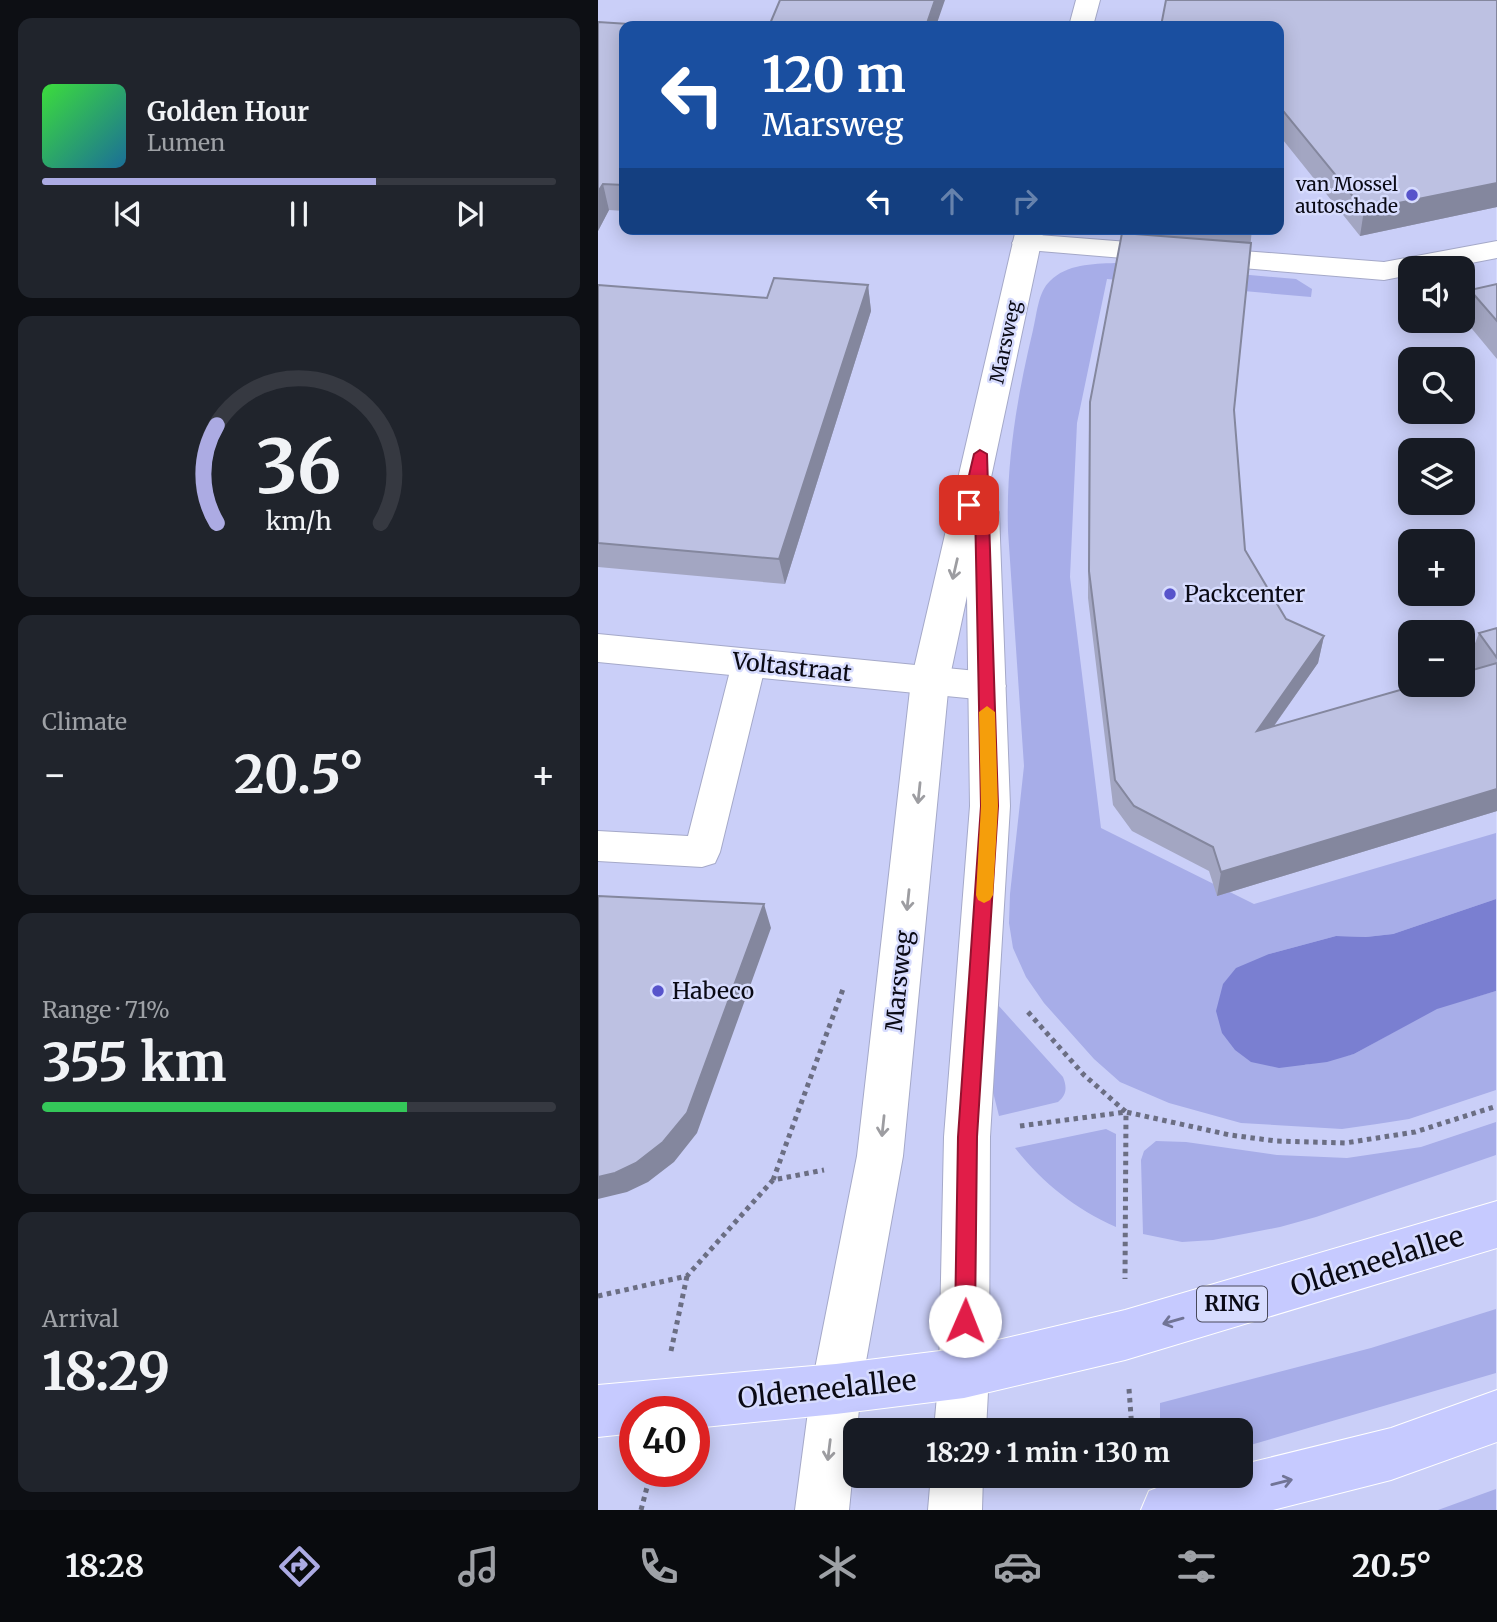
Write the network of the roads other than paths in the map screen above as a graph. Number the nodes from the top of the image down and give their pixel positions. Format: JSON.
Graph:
{"nodes":[{"id":1,"x":1088,"y":0,"type":"edge"},
{"id":2,"x":1082,"y":21,"type":"edge"},
{"id":3,"x":1028,"y":236,"type":"edge"},
{"id":4,"x":1496,"y":249,"type":"edge"},
{"id":5,"x":980,"y":454,"type":"junction"},
{"id":6,"x":598,"y":648,"type":"edge"},
{"id":7,"x":749,"y":663,"type":"junction"},
{"id":8,"x":930,"y":681,"type":"junction"},
{"id":9,"x":986,"y":686,"type":"junction"},
{"id":10,"x":598,"y":846,"type":"edge"},
{"id":11,"x":1496,"y":1224,"type":"edge"},
{"id":12,"x":964,"y":1373,"type":"junction"},
{"id":13,"x":837,"y":1389,"type":"junction"},
{"id":14,"x":598,"y":1411,"type":"edge"},
{"id":15,"x":1496,"y":1416,"type":"edge"},
{"id":16,"x":961,"y":1418,"type":"edge"},
{"id":17,"x":956,"y":1488,"type":"edge"},
{"id":18,"x":822,"y":1510,"type":"edge"},
{"id":19,"x":955,"y":1510,"type":"edge"},
{"id":20,"x":1168,"y":1510,"type":"edge"}],
"edges":[{"from":1,"to":2,"type":"street"},
{"from":3,"to":4,"type":"street"},
{"from":3,"to":5,"type":"street","name":"Marsweg"},
{"from":5,"to":8,"type":"street","name":"Marsweg","one_way":true},
{"from":5,"to":9,"type":"street","name":"Marsweg"},
{"from":6,"to":7,"type":"street","name":"Voltastraat"},
{"from":7,"to":8,"type":"street","name":"Voltastraat"},
{"from":7,"to":10,"type":"lane"},
{"from":8,"to":9,"type":"street","name":"Voltastraat"},
{"from":8,"to":13,"type":"street","name":"Marsweg","one_way":true},
{"from":9,"to":12,"type":"street","name":"Marsweg"},
{"from":11,"to":12,"type":"main road","name":"Oldeneelallee","number":"RING","one_way":true},
{"from":12,"to":13,"type":"main road","name":"Oldeneelallee","number":"RING"},
{"from":12,"to":16,"type":"street","name":"Marsweg"},
{"from":13,"to":14,"type":"main road","name":"Oldeneelallee","number":"RING"},
{"from":13,"to":18,"type":"street","name":"Marsweg","one_way":true},
{"from":20,"to":15,"type":"main road","one_way":true},
{"from":17,"to":19,"type":"street"}]}
